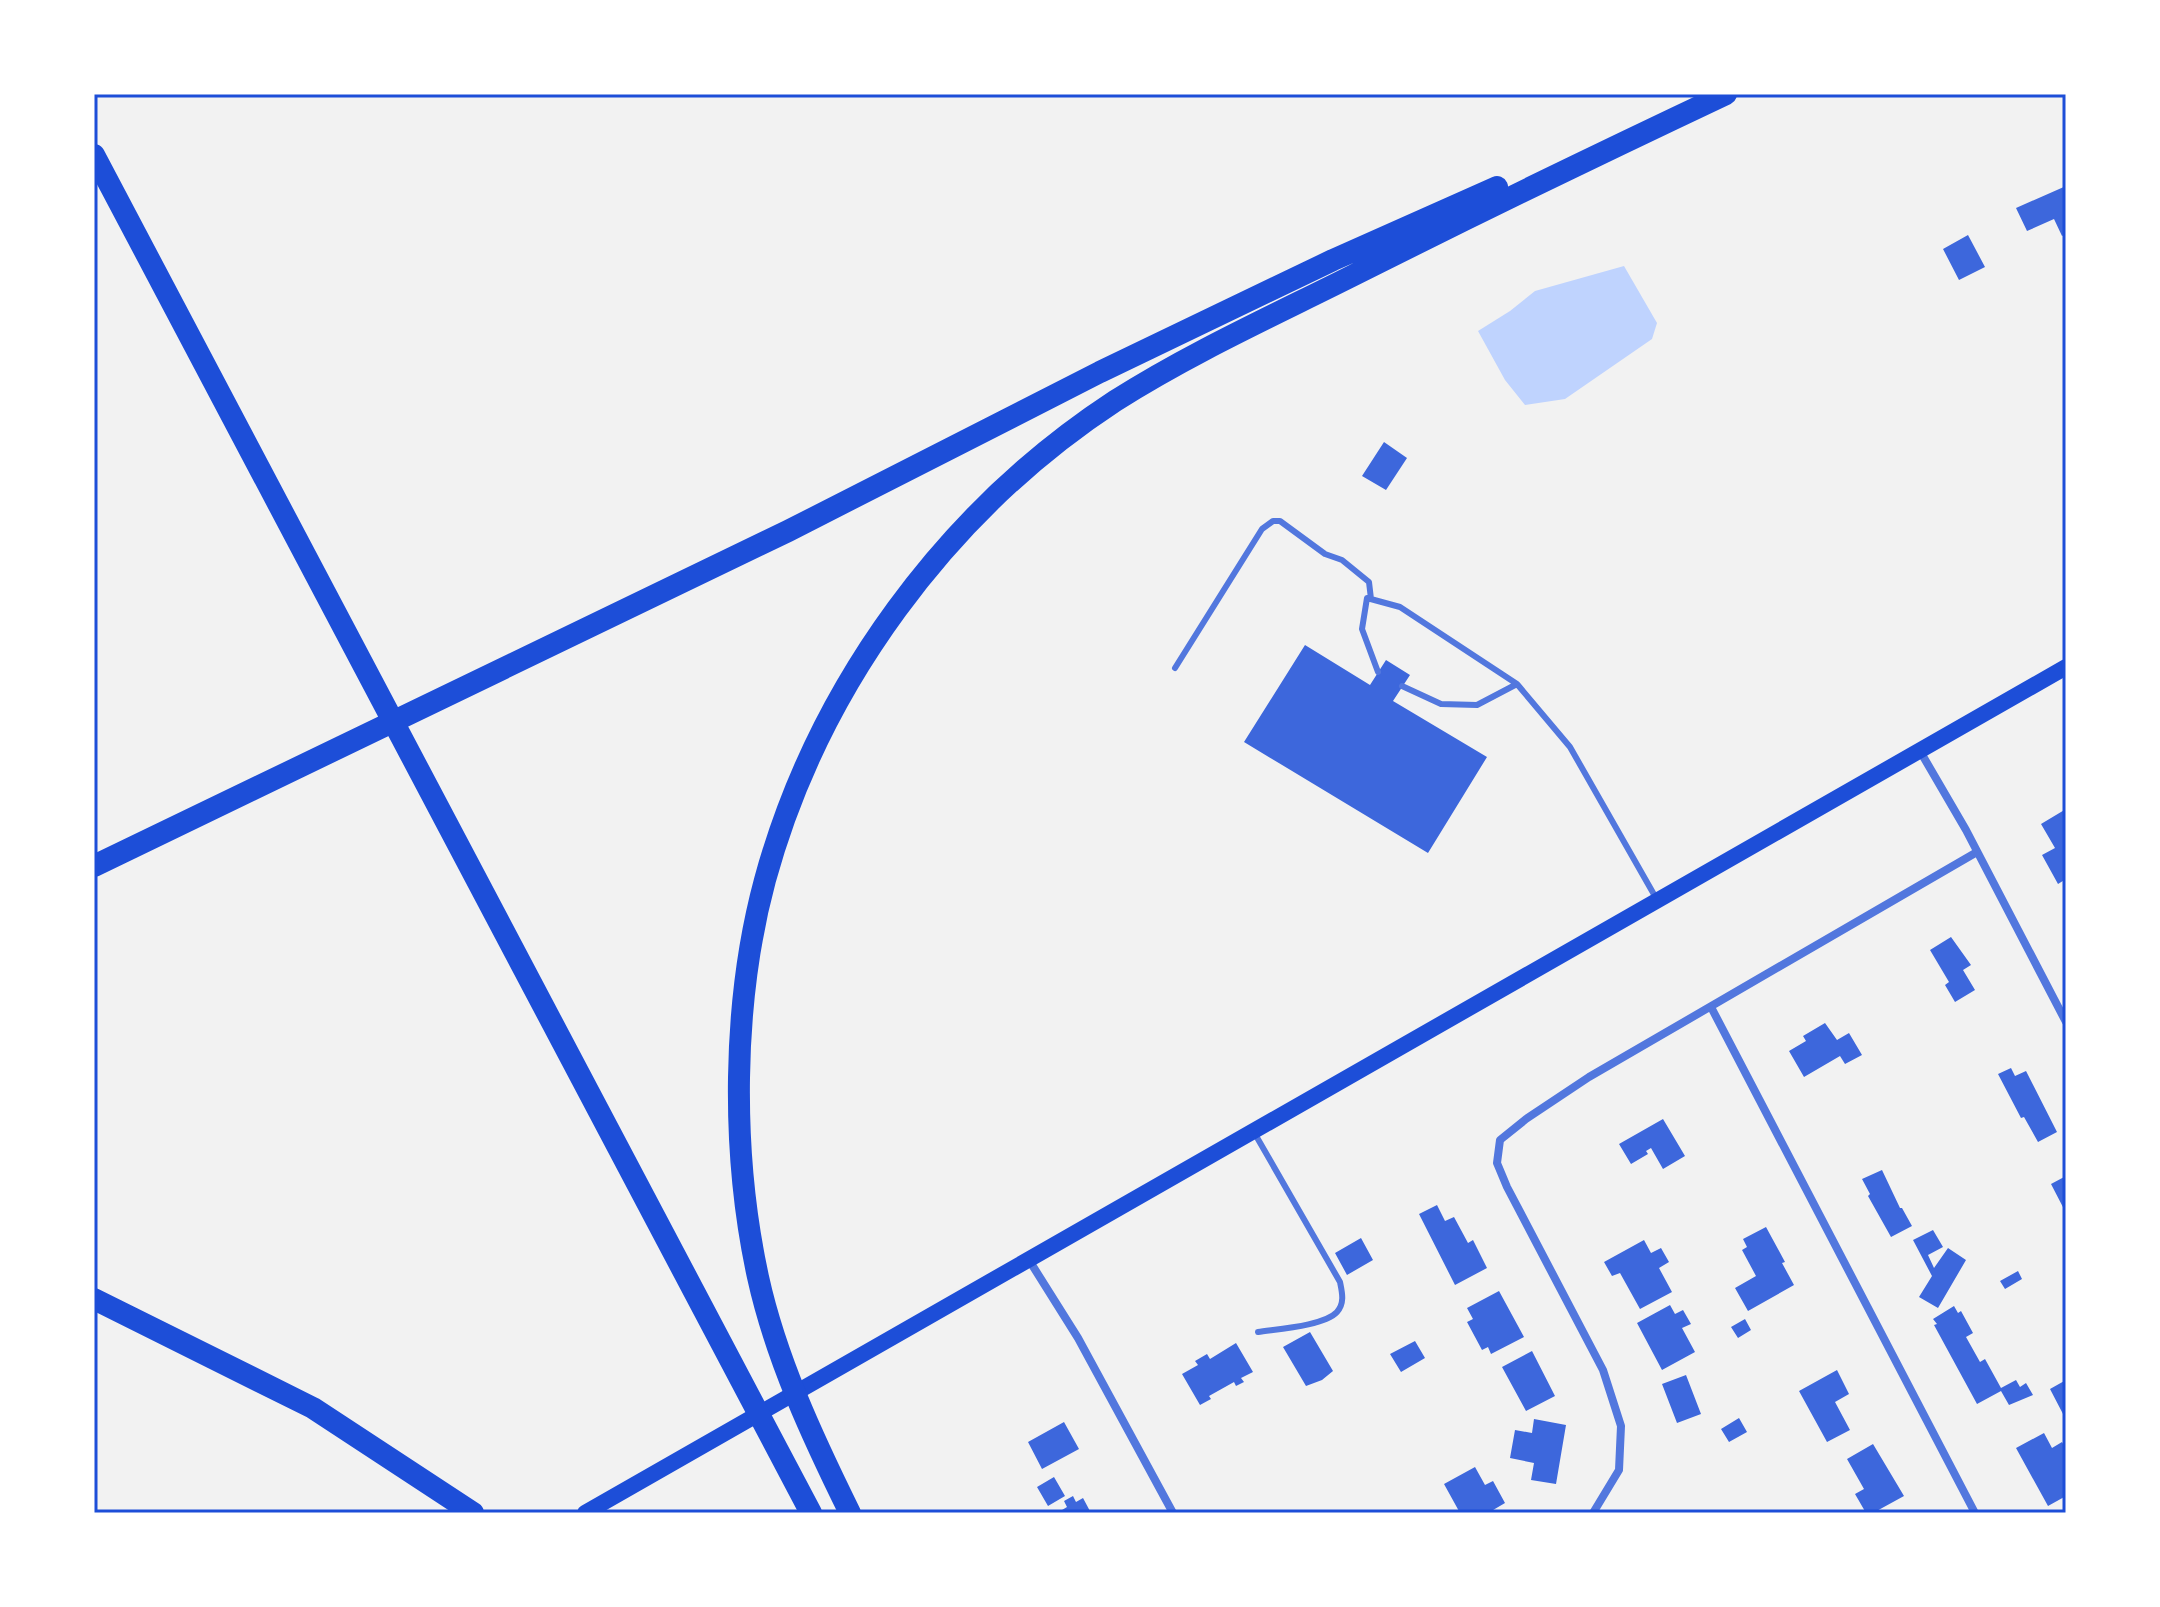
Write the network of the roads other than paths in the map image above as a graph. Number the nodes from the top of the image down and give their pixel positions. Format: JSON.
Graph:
{"nodes":[{"id":1,"x":1717,"y":94,"type":"edge"},
{"id":2,"x":1726,"y":94,"type":"edge"},
{"id":3,"x":94,"y":155,"type":"edge"},
{"id":4,"x":1371,"y":599,"type":"junction"},
{"id":5,"x":2066,"y":667,"type":"edge"},
{"id":6,"x":1175,"y":668,"type":"dead end"},
{"id":7,"x":1378,"y":672,"type":"dead end"},
{"id":8,"x":1517,"y":684,"type":"junction"},
{"id":9,"x":1402,"y":686,"type":"dead end"},
{"id":10,"x":1920,"y":751,"type":"junction"},
{"id":11,"x":1977,"y":852,"type":"junction"},
{"id":12,"x":94,"y":866,"type":"edge"},
{"id":13,"x":1657,"y":901,"type":"junction"},
{"id":14,"x":1711,"y":1007,"type":"junction"},
{"id":15,"x":2066,"y":1022,"type":"edge"},
{"id":16,"x":1253,"y":1131,"type":"junction"},
{"id":17,"x":1028,"y":1259,"type":"junction"},
{"id":18,"x":94,"y":1299,"type":"edge"},
{"id":19,"x":1258,"y":1332,"type":"dead end"},
{"id":20,"x":806,"y":1506,"type":"edge"},
{"id":21,"x":470,"y":1510,"type":"edge"},
{"id":22,"x":585,"y":1513,"type":"edge"},
{"id":23,"x":850,"y":1513,"type":"edge"},
{"id":24,"x":1173,"y":1513,"type":"edge"},
{"id":25,"x":1593,"y":1513,"type":"edge"},
{"id":26,"x":1975,"y":1513,"type":"edge"}],
"edges":[{"from":1,"to":12,"type":"highway"},
{"from":2,"to":23,"type":"highway"},
{"from":3,"to":20,"type":"highway"},
{"from":4,"to":6,"type":"lane"},
{"from":4,"to":7,"type":"lane"},
{"from":4,"to":8,"type":"lane"},
{"from":5,"to":10,"type":"main road"},
{"from":8,"to":9,"type":"lane"},
{"from":8,"to":13,"type":"lane"},
{"from":10,"to":11,"type":"street"},
{"from":10,"to":13,"type":"main road"},
{"from":11,"to":14,"type":"street"},
{"from":11,"to":15,"type":"street"},
{"from":13,"to":16,"type":"main road"},
{"from":14,"to":25,"type":"street"},
{"from":14,"to":26,"type":"street"},
{"from":16,"to":17,"type":"main road"},
{"from":16,"to":19,"type":"lane"},
{"from":17,"to":22,"type":"main road"},
{"from":17,"to":24,"type":"street"},
{"from":18,"to":21,"type":"highway"}]}
